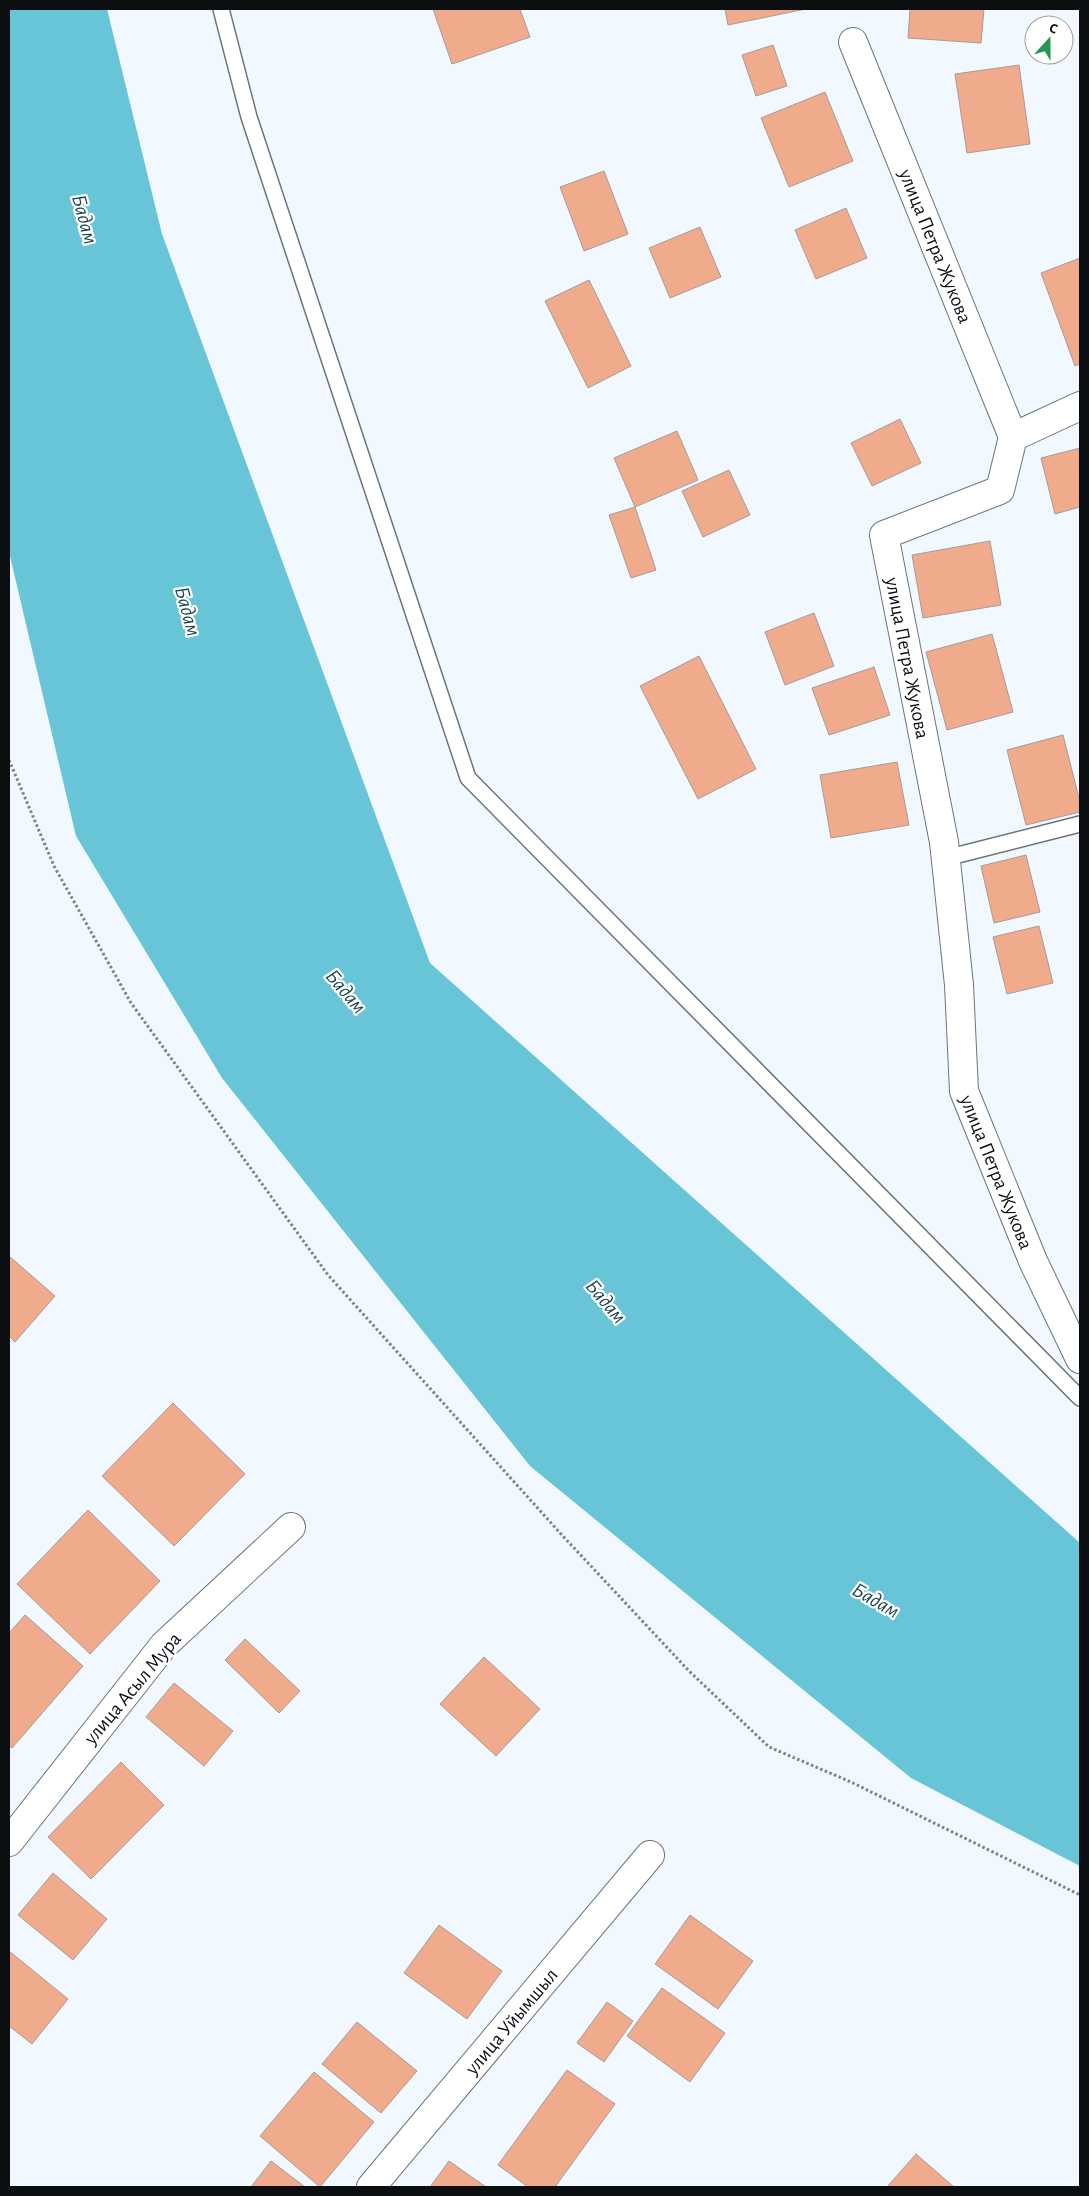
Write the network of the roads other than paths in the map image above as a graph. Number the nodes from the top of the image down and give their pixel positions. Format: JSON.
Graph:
{"nodes":[{"id":1,"x":221,"y":9,"type":"edge"},
{"id":2,"x":853,"y":42,"type":"dead end"},
{"id":3,"x":1080,"y":406,"type":"edge"},
{"id":4,"x":1013,"y":437,"type":"junction"},
{"id":5,"x":1080,"y":824,"type":"edge"},
{"id":6,"x":946,"y":858,"type":"junction"},
{"id":7,"x":1080,"y":1360,"type":"edge"},
{"id":8,"x":1080,"y":1398,"type":"edge"},
{"id":9,"x":291,"y":1527,"type":"dead end"},
{"id":10,"x":9,"y":1842,"type":"edge"},
{"id":11,"x":650,"y":1855,"type":"dead end"},
{"id":12,"x":371,"y":2187,"type":"edge"}],
"edges":[{"from":1,"to":8,"type":"lane"},
{"from":2,"to":4,"type":"street","name":"улица Петра Жукова"},
{"from":3,"to":4,"type":"street"},
{"from":4,"to":6,"type":"street","name":"улица Петра Жукова"},
{"from":5,"to":6,"type":"lane"},
{"from":6,"to":7,"type":"street","name":"улица Петра Жукова"},
{"from":9,"to":10,"type":"street","name":"улица Асыл Мура"},
{"from":11,"to":12,"type":"street","name":"улица Уйымшыл"}]}
